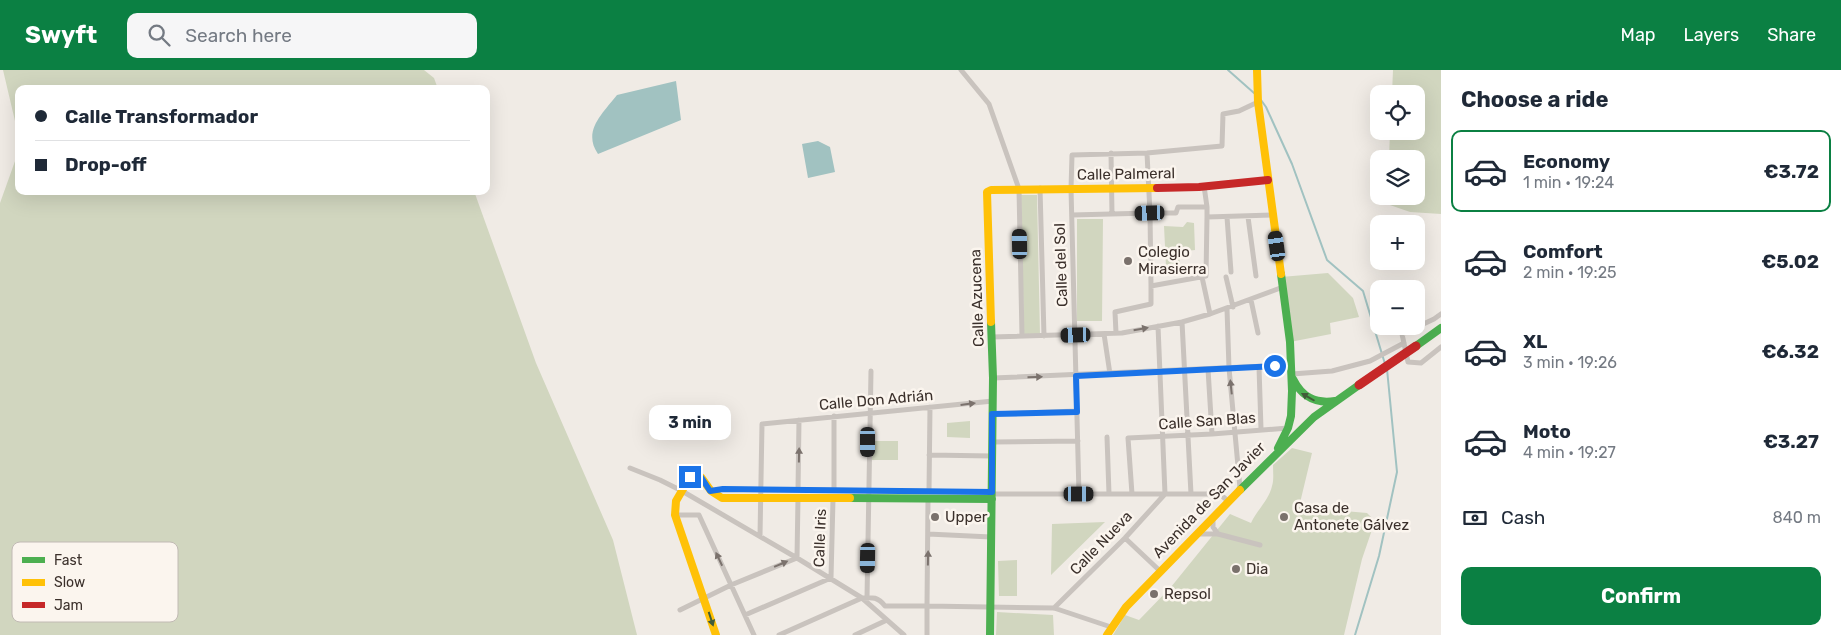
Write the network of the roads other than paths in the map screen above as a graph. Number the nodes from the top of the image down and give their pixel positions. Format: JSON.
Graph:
{"nodes":[{"id":1,"x":961,"y":70,"type":"edge"},
{"id":2,"x":1256,"y":70,"type":"edge"},
{"id":3,"x":1258,"y":102,"type":"junction"},
{"id":4,"x":1111,"y":153,"type":"junction"},
{"id":5,"x":1147,"y":153,"type":"junction"},
{"id":6,"x":1268,"y":180,"type":"junction"},
{"id":7,"x":1204,"y":186,"type":"junction"},
{"id":8,"x":1111,"y":187,"type":"junction"},
{"id":9,"x":1040,"y":188,"type":"junction"},
{"id":10,"x":1071,"y":188,"type":"junction"},
{"id":11,"x":1148,"y":188,"type":"junction"},
{"id":12,"x":1019,"y":189,"type":"junction"},
{"id":13,"x":987,"y":194,"type":"joint"},
{"id":14,"x":1207,"y":207,"type":"junction"},
{"id":15,"x":1150,"y":213,"type":"junction"},
{"id":16,"x":1112,"y":214,"type":"junction"},
{"id":17,"x":1072,"y":215,"type":"junction"},
{"id":18,"x":1273,"y":215,"type":"junction"},
{"id":19,"x":1207,"y":217,"type":"junction"},
{"id":20,"x":1227,"y":217,"type":"junction"},
{"id":21,"x":1248,"y":217,"type":"junction"},
{"id":22,"x":1231,"y":272,"type":"dead end"},
{"id":23,"x":1204,"y":276,"type":"junction"},
{"id":24,"x":1256,"y":276,"type":"dead end"},
{"id":25,"x":1226,"y":277,"type":"dead end"},
{"id":26,"x":1151,"y":286,"type":"junction"},
{"id":27,"x":1283,"y":287,"type":"junction"},
{"id":28,"x":1251,"y":300,"type":"junction"},
{"id":29,"x":1230,"y":308,"type":"junction"},
{"id":30,"x":1210,"y":314,"type":"junction"},
{"id":31,"x":1441,"y":314,"type":"edge"},
{"id":32,"x":1182,"y":322,"type":"junction"},
{"id":33,"x":1158,"y":326,"type":"junction"},
{"id":34,"x":1441,"y":328,"type":"edge"},
{"id":35,"x":1116,"y":333,"type":"junction"},
{"id":36,"x":1258,"y":333,"type":"dead end"},
{"id":37,"x":1104,"y":334,"type":"junction"},
{"id":38,"x":1076,"y":335,"type":"junction"},
{"id":39,"x":1022,"y":336,"type":"junction"},
{"id":40,"x":1044,"y":336,"type":"junction"},
{"id":41,"x":992,"y":337,"type":"junction"},
{"id":42,"x":1404,"y":343,"type":"junction"},
{"id":43,"x":1441,"y":347,"type":"edge"},
{"id":44,"x":1259,"y":367,"type":"junction"},
{"id":45,"x":1229,"y":368,"type":"junction"},
{"id":46,"x":1208,"y":369,"type":"junction"},
{"id":47,"x":1185,"y":370,"type":"junction"},
{"id":48,"x":1291,"y":370,"type":"junction"},
{"id":49,"x":871,"y":371,"type":"dead end"},
{"id":50,"x":1159,"y":372,"type":"junction"},
{"id":51,"x":1110,"y":374,"type":"junction"},
{"id":52,"x":1076,"y":376,"type":"junction"},
{"id":53,"x":993,"y":378,"type":"junction"},
{"id":54,"x":992,"y":401,"type":"junction"},
{"id":55,"x":1337,"y":401,"type":"junction"},
{"id":56,"x":930,"y":407,"type":"junction"},
{"id":57,"x":1077,"y":412,"type":"junction"},
{"id":58,"x":869,"y":413,"type":"junction"},
{"id":59,"x":992,"y":414,"type":"junction"},
{"id":60,"x":834,"y":416,"type":"junction"},
{"id":61,"x":799,"y":420,"type":"junction"},
{"id":62,"x":1262,"y":429,"type":"junction"},
{"id":63,"x":1291,"y":432,"type":"junction"},
{"id":64,"x":1235,"y":433,"type":"junction"},
{"id":65,"x":1212,"y":434,"type":"junction"},
{"id":66,"x":1188,"y":436,"type":"junction"},
{"id":67,"x":1107,"y":437,"type":"dead end"},
{"id":68,"x":1162,"y":437,"type":"junction"},
{"id":69,"x":1078,"y":441,"type":"junction"},
{"id":70,"x":992,"y":442,"type":"junction"},
{"id":71,"x":929,"y":455,"type":"junction"},
{"id":72,"x":992,"y":456,"type":"junction"},
{"id":73,"x":630,"y":468,"type":"dead end"},
{"id":74,"x":1240,"y":488,"type":"junction"},
{"id":75,"x":682,"y":491,"type":"junction"},
{"id":76,"x":762,"y":494,"type":"junction"},
{"id":77,"x":798,"y":494,"type":"junction"},
{"id":78,"x":834,"y":494,"type":"junction"},
{"id":79,"x":1079,"y":494,"type":"junction"},
{"id":80,"x":1109,"y":494,"type":"junction"},
{"id":81,"x":1132,"y":494,"type":"junction"},
{"id":82,"x":1165,"y":494,"type":"junction"},
{"id":83,"x":1191,"y":494,"type":"junction"},
{"id":84,"x":868,"y":495,"type":"junction"},
{"id":85,"x":929,"y":495,"type":"junction"},
{"id":86,"x":992,"y":495,"type":"junction"},
{"id":87,"x":1228,"y":501,"type":"junction"},
{"id":88,"x":675,"y":515,"type":"junction"},
{"id":89,"x":1214,"y":515,"type":"junction"},
{"id":90,"x":928,"y":534,"type":"junction"},
{"id":91,"x":1218,"y":534,"type":"junction"},
{"id":92,"x":760,"y":536,"type":"junction"},
{"id":93,"x":991,"y":537,"type":"junction"},
{"id":94,"x":1192,"y":537,"type":"junction"},
{"id":95,"x":1125,"y":538,"type":"junction"},
{"id":96,"x":1260,"y":545,"type":"dead end"},
{"id":97,"x":797,"y":558,"type":"junction"},
{"id":98,"x":1160,"y":571,"type":"junction"},
{"id":99,"x":831,"y":578,"type":"junction"},
{"id":100,"x":731,"y":585,"type":"junction"},
{"id":101,"x":704,"y":597,"type":"junction"},
{"id":102,"x":865,"y":598,"type":"junction"},
{"id":103,"x":927,"y":606,"type":"junction"},
{"id":104,"x":990,"y":607,"type":"junction"},
{"id":105,"x":1054,"y":608,"type":"junction"},
{"id":106,"x":680,"y":610,"type":"dead end"},
{"id":107,"x":745,"y":615,"type":"junction"},
{"id":108,"x":887,"y":620,"type":"junction"},
{"id":109,"x":1109,"y":631,"type":"edge"},
{"id":110,"x":716,"y":635,"type":"edge"},
{"id":111,"x":754,"y":635,"type":"edge"},
{"id":112,"x":779,"y":635,"type":"edge"},
{"id":113,"x":855,"y":635,"type":"edge"},
{"id":114,"x":904,"y":635,"type":"edge"},
{"id":115,"x":927,"y":635,"type":"edge"},
{"id":116,"x":990,"y":635,"type":"edge"}],
"edges":[{"from":1,"to":12,"type":"street"},
{"from":2,"to":3,"type":"street"},
{"from":3,"to":5,"type":"street"},
{"from":3,"to":6,"type":"street"},
{"from":4,"to":5,"type":"street"},
{"from":4,"to":8,"type":"street"},
{"from":4,"to":10,"type":"street","name":"Calle del Sol"},
{"from":5,"to":11,"type":"street"},
{"from":6,"to":7,"type":"street","name":"Calle Palmeral"},
{"from":6,"to":18,"type":"street"},
{"from":7,"to":11,"type":"street","name":"Calle Palmeral"},
{"from":7,"to":14,"type":"street"},
{"from":8,"to":10,"type":"street","name":"Calle Palmeral"},
{"from":8,"to":11,"type":"street","name":"Calle Palmeral"},
{"from":8,"to":16,"type":"street"},
{"from":9,"to":10,"type":"street","name":"Calle Palmeral"},
{"from":9,"to":12,"type":"street","name":"Calle Palmeral"},
{"from":9,"to":40,"type":"street"},
{"from":10,"to":17,"type":"street","name":"Calle del Sol"},
{"from":11,"to":15,"type":"street"},
{"from":12,"to":13,"type":"street","name":"Calle Palmeral"},
{"from":12,"to":39,"type":"street"},
{"from":13,"to":41,"type":"street","name":"Calle Azucena"},
{"from":14,"to":15,"type":"street"},
{"from":14,"to":19,"type":"street"},
{"from":15,"to":16,"type":"street"},
{"from":15,"to":26,"type":"street"},
{"from":16,"to":17,"type":"street"},
{"from":17,"to":38,"type":"street","name":"Calle del Sol"},
{"from":18,"to":21,"type":"street"},
{"from":18,"to":27,"type":"street"},
{"from":19,"to":20,"type":"street"},
{"from":19,"to":23,"type":"street"},
{"from":20,"to":21,"type":"street"},
{"from":20,"to":22,"type":"street"},
{"from":21,"to":24,"type":"street"},
{"from":23,"to":26,"type":"street"},
{"from":23,"to":30,"type":"street"},
{"from":25,"to":29,"type":"street"},
{"from":26,"to":35,"type":"street"},
{"from":27,"to":28,"type":"street"},
{"from":27,"to":48,"type":"street"},
{"from":28,"to":29,"type":"street"},
{"from":28,"to":36,"type":"street"},
{"from":29,"to":30,"type":"street"},
{"from":29,"to":45,"type":"street"},
{"from":30,"to":32,"type":"street"},
{"from":31,"to":42,"type":"street"},
{"from":32,"to":33,"type":"street"},
{"from":32,"to":47,"type":"street"},
{"from":35,"to":33,"type":"street","one_way":true},
{"from":33,"to":50,"type":"street"},
{"from":34,"to":55,"type":"street","name":"Avenida de San Javier","bridge":true},
{"from":35,"to":37,"type":"street"},
{"from":37,"to":38,"type":"street"},
{"from":37,"to":51,"type":"street"},
{"from":38,"to":40,"type":"street"},
{"from":38,"to":52,"type":"street","name":"Calle del Sol"},
{"from":39,"to":40,"type":"street"},
{"from":39,"to":41,"type":"street"},
{"from":41,"to":53,"type":"street","name":"Calle Azucena"},
{"from":42,"to":43,"type":"street"},
{"from":42,"to":48,"type":"street"},
{"from":44,"to":45,"type":"street"},
{"from":44,"to":48,"type":"street"},
{"from":44,"to":62,"type":"street"},
{"from":45,"to":46,"type":"street"},
{"from":64,"to":45,"type":"street","one_way":true},
{"from":46,"to":47,"type":"street"},
{"from":46,"to":65,"type":"street"},
{"from":47,"to":50,"type":"street"},
{"from":47,"to":66,"type":"street"},
{"from":55,"to":48,"type":"street","one_way":true},
{"from":48,"to":63,"type":"street"},
{"from":49,"to":58,"type":"street"},
{"from":50,"to":51,"type":"street"},
{"from":50,"to":68,"type":"street"},
{"from":51,"to":52,"type":"street"},
{"from":53,"to":52,"type":"street","one_way":true},
{"from":52,"to":57,"type":"street","name":"Calle del Sol"},
{"from":53,"to":54,"type":"street","name":"Calle Azucena"},
{"from":56,"to":54,"type":"street","name":"Calle Don Adrián","one_way":true},
{"from":54,"to":59,"type":"street","name":"Calle Azucena"},
{"from":55,"to":63,"type":"street","name":"Avenida de San Javier"},
{"from":56,"to":58,"type":"street","name":"Calle Don Adrián"},
{"from":56,"to":71,"type":"street"},
{"from":57,"to":59,"type":"street"},
{"from":57,"to":69,"type":"street","name":"Calle del Sol"},
{"from":58,"to":60,"type":"street","name":"Calle Don Adrián"},
{"from":58,"to":84,"type":"street"},
{"from":59,"to":70,"type":"street","name":"Calle Azucena"},
{"from":60,"to":61,"type":"street","name":"Calle Don Adrián"},
{"from":60,"to":78,"type":"street","name":"Calle Iris"},
{"from":61,"to":76,"type":"street","name":"Calle Don Adrián"},
{"from":77,"to":61,"type":"street","one_way":true},
{"from":62,"to":63,"type":"street","name":"Calle San Blas"},
{"from":62,"to":64,"type":"street","name":"Calle San Blas"},
{"from":63,"to":74,"type":"street","name":"Avenida de San Javier"},
{"from":64,"to":65,"type":"street","name":"Calle San Blas"},
{"from":64,"to":74,"type":"street"},
{"from":65,"to":66,"type":"street","name":"Calle San Blas"},
{"from":66,"to":68,"type":"street","name":"Calle San Blas"},
{"from":66,"to":83,"type":"street"},
{"from":67,"to":80,"type":"street"},
{"from":68,"to":81,"type":"street","name":"Calle San Blas"},
{"from":68,"to":82,"type":"street"},
{"from":69,"to":70,"type":"street"},
{"from":69,"to":79,"type":"street","name":"Calle del Sol"},
{"from":70,"to":72,"type":"street","name":"Calle Azucena"},
{"from":71,"to":72,"type":"street"},
{"from":71,"to":85,"type":"street"},
{"from":72,"to":86,"type":"street","name":"Calle Azucena"},
{"from":73,"to":75,"type":"street"},
{"from":74,"to":87,"type":"street","name":"Avenida de San Javier"},
{"from":75,"to":76,"type":"street"},
{"from":75,"to":88,"type":"street"},
{"from":75,"to":92,"type":"street"},
{"from":76,"to":77,"type":"street"},
{"from":76,"to":92,"type":"street"},
{"from":77,"to":78,"type":"street"},
{"from":77,"to":97,"type":"street"},
{"from":78,"to":84,"type":"street"},
{"from":78,"to":99,"type":"street","name":"Calle Iris"},
{"from":79,"to":80,"type":"street"},
{"from":79,"to":86,"type":"street"},
{"from":80,"to":81,"type":"street"},
{"from":81,"to":82,"type":"street"},
{"from":82,"to":83,"type":"street"},
{"from":82,"to":95,"type":"street","name":"Calle Nueva"},
{"from":83,"to":87,"type":"street"},
{"from":84,"to":85,"type":"street"},
{"from":84,"to":102,"type":"street"},
{"from":85,"to":86,"type":"street"},
{"from":85,"to":90,"type":"street"},
{"from":86,"to":93,"type":"street","name":"Calle Azucena"},
{"from":87,"to":89,"type":"street","name":"Avenida de San Javier"},
{"from":100,"to":88,"type":"street","one_way":true},
{"from":88,"to":101,"type":"street"},
{"from":89,"to":91,"type":"street"},
{"from":89,"to":94,"type":"street","name":"Avenida de San Javier"},
{"from":90,"to":93,"type":"street"},
{"from":103,"to":90,"type":"street","one_way":true},
{"from":91,"to":94,"type":"street"},
{"from":91,"to":96,"type":"street"},
{"from":92,"to":97,"type":"street"},
{"from":93,"to":104,"type":"street","name":"Calle Azucena"},
{"from":94,"to":98,"type":"street","name":"Avenida de San Javier"},
{"from":95,"to":98,"type":"street"},
{"from":95,"to":105,"type":"street","name":"Calle Nueva"},
{"from":97,"to":99,"type":"street"},
{"from":100,"to":97,"type":"street","one_way":true},
{"from":98,"to":109,"type":"street","name":"Avenida de San Javier"},
{"from":99,"to":102,"type":"street"},
{"from":99,"to":107,"type":"street"},
{"from":100,"to":101,"type":"street"},
{"from":100,"to":107,"type":"street"},
{"from":101,"to":106,"type":"street"},
{"from":101,"to":110,"type":"street","one_way":true},
{"from":102,"to":103,"type":"street"},
{"from":102,"to":108,"type":"street"},
{"from":102,"to":112,"type":"street"},
{"from":103,"to":104,"type":"street"},
{"from":103,"to":115,"type":"street"},
{"from":104,"to":105,"type":"street"},
{"from":104,"to":116,"type":"street","name":"Calle Azucena"},
{"from":105,"to":109,"type":"street"},
{"from":107,"to":111,"type":"street"},
{"from":108,"to":113,"type":"street"},
{"from":108,"to":114,"type":"street"}]}
